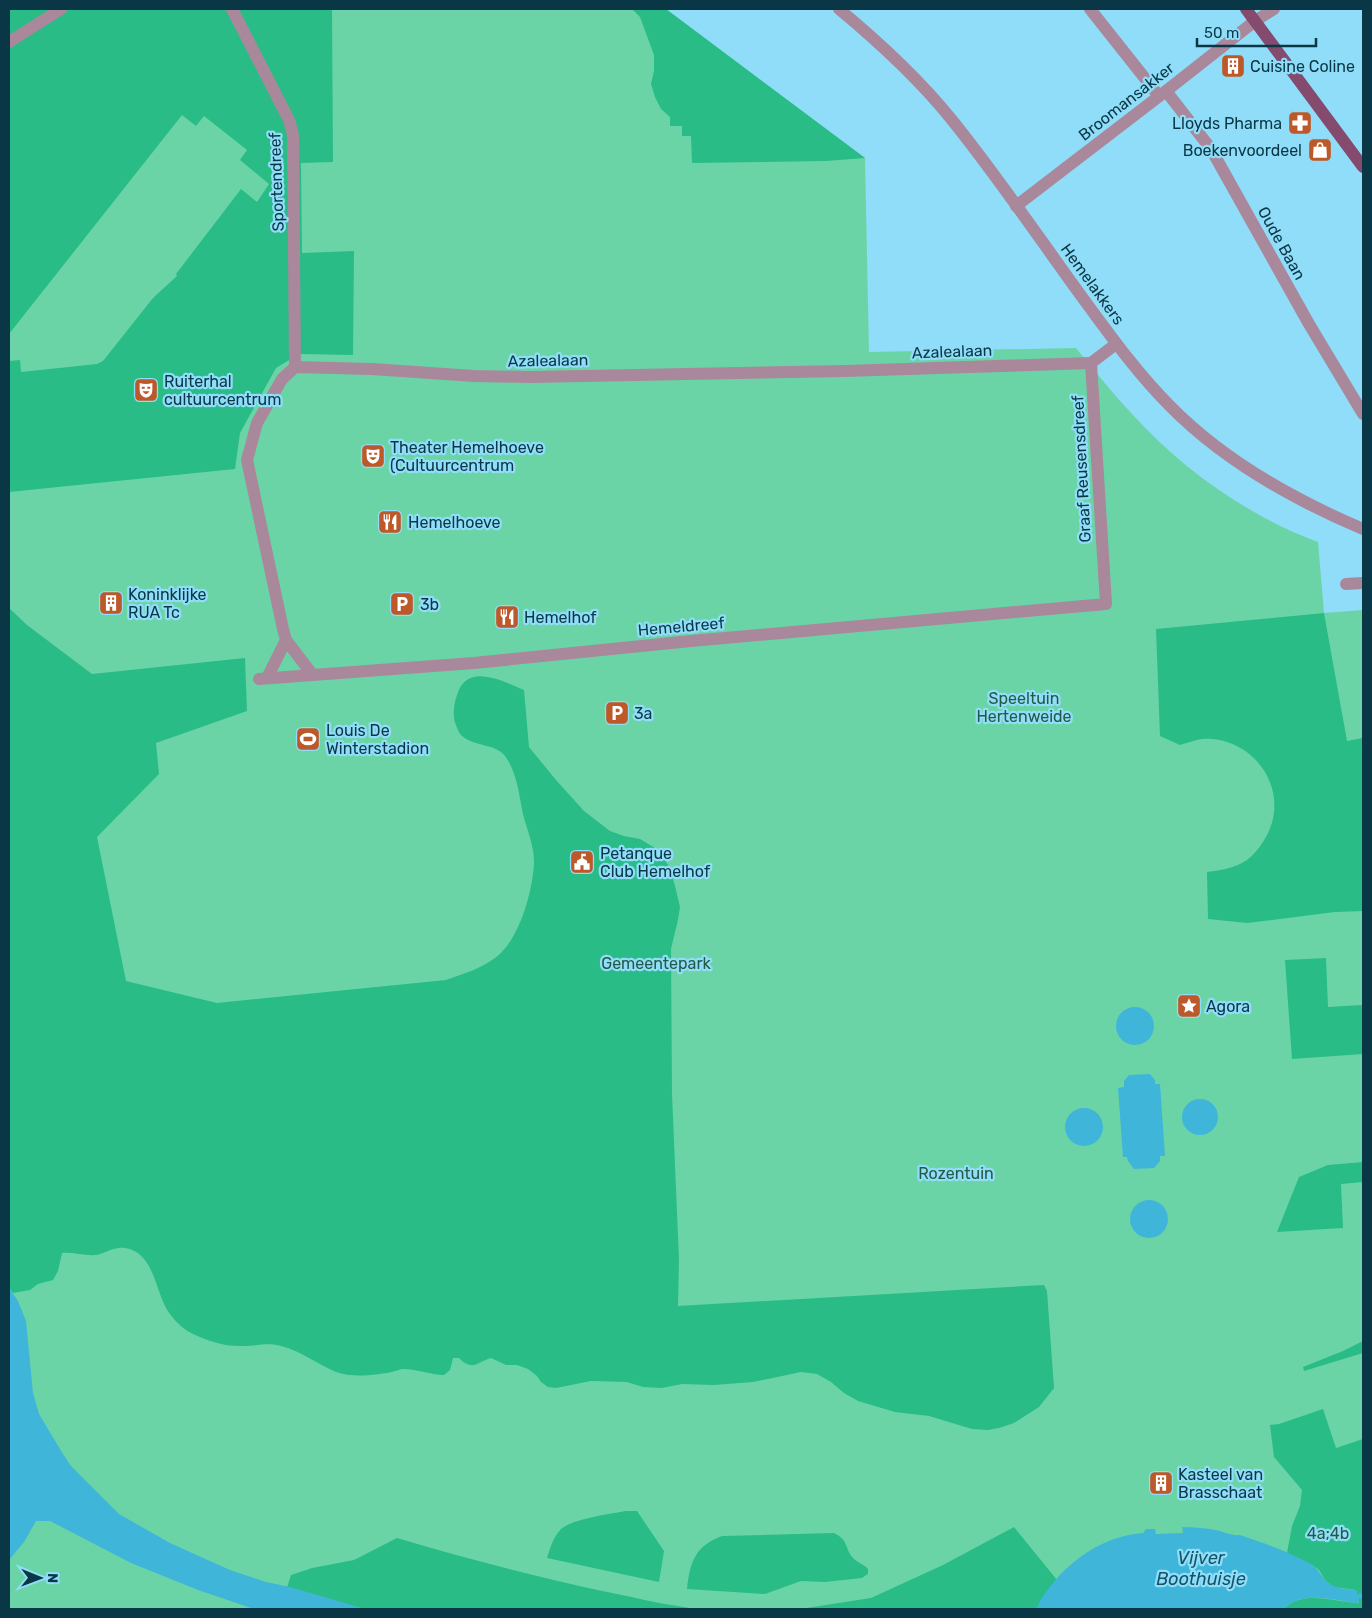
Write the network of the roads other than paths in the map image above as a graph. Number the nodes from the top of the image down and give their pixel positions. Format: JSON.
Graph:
{"nodes":[{"id":1,"x":61,"y":9,"type":"edge"},
{"id":2,"x":232,"y":9,"type":"edge"},
{"id":3,"x":1090,"y":9,"type":"edge"},
{"id":4,"x":1246,"y":9,"type":"edge"},
{"id":5,"x":1274,"y":9,"type":"edge"},
{"id":6,"x":847,"y":11,"type":"edge"},
{"id":7,"x":1255,"y":21,"type":"junction"},
{"id":8,"x":9,"y":42,"type":"edge"},
{"id":9,"x":1163,"y":94,"type":"junction"},
{"id":10,"x":1363,"y":166,"type":"edge"},
{"id":11,"x":1016,"y":206,"type":"junction"},
{"id":12,"x":1116,"y":344,"type":"junction"},
{"id":13,"x":1091,"y":363,"type":"junction"},
{"id":14,"x":294,"y":367,"type":"junction"},
{"id":15,"x":1363,"y":414,"type":"edge"},
{"id":16,"x":1363,"y":529,"type":"edge"},
{"id":17,"x":1363,"y":583,"type":"edge"},
{"id":18,"x":1346,"y":584,"type":"dead end"},
{"id":19,"x":1106,"y":604,"type":"joint"},
{"id":20,"x":286,"y":640,"type":"junction"},
{"id":21,"x":312,"y":674,"type":"junction"}],
"edges":[{"from":1,"to":8,"type":"street"},
{"from":2,"to":14,"type":"street","name":"Sportendreef"},
{"from":3,"to":9,"type":"street","name":"Oude Baan"},
{"from":4,"to":7,"type":"main road"},
{"from":5,"to":7,"type":"street","name":"Broomansakker"},
{"from":6,"to":11,"type":"street","name":"Hemelakkers"},
{"from":7,"to":9,"type":"street","name":"Broomansakker"},
{"from":7,"to":10,"type":"main road"},
{"from":9,"to":11,"type":"street","name":"Broomansakker"},
{"from":9,"to":15,"type":"street","name":"Oude Baan"},
{"from":11,"to":12,"type":"street","name":"Hemelakkers"},
{"from":12,"to":13,"type":"street"},
{"from":12,"to":16,"type":"street","name":"Hemelakkers"},
{"from":13,"to":14,"type":"street","name":"Azalealaan"},
{"from":13,"to":19,"type":"street","name":"Graaf Reusensdreef"},
{"from":14,"to":20,"type":"street"},
{"from":17,"to":18,"type":"street"},
{"from":19,"to":21,"type":"street","name":"Hemeldreef"},
{"from":20,"to":21,"type":"street"},
{"from":20,"to":21,"type":"street","name":"Hemeldreef"}]}
